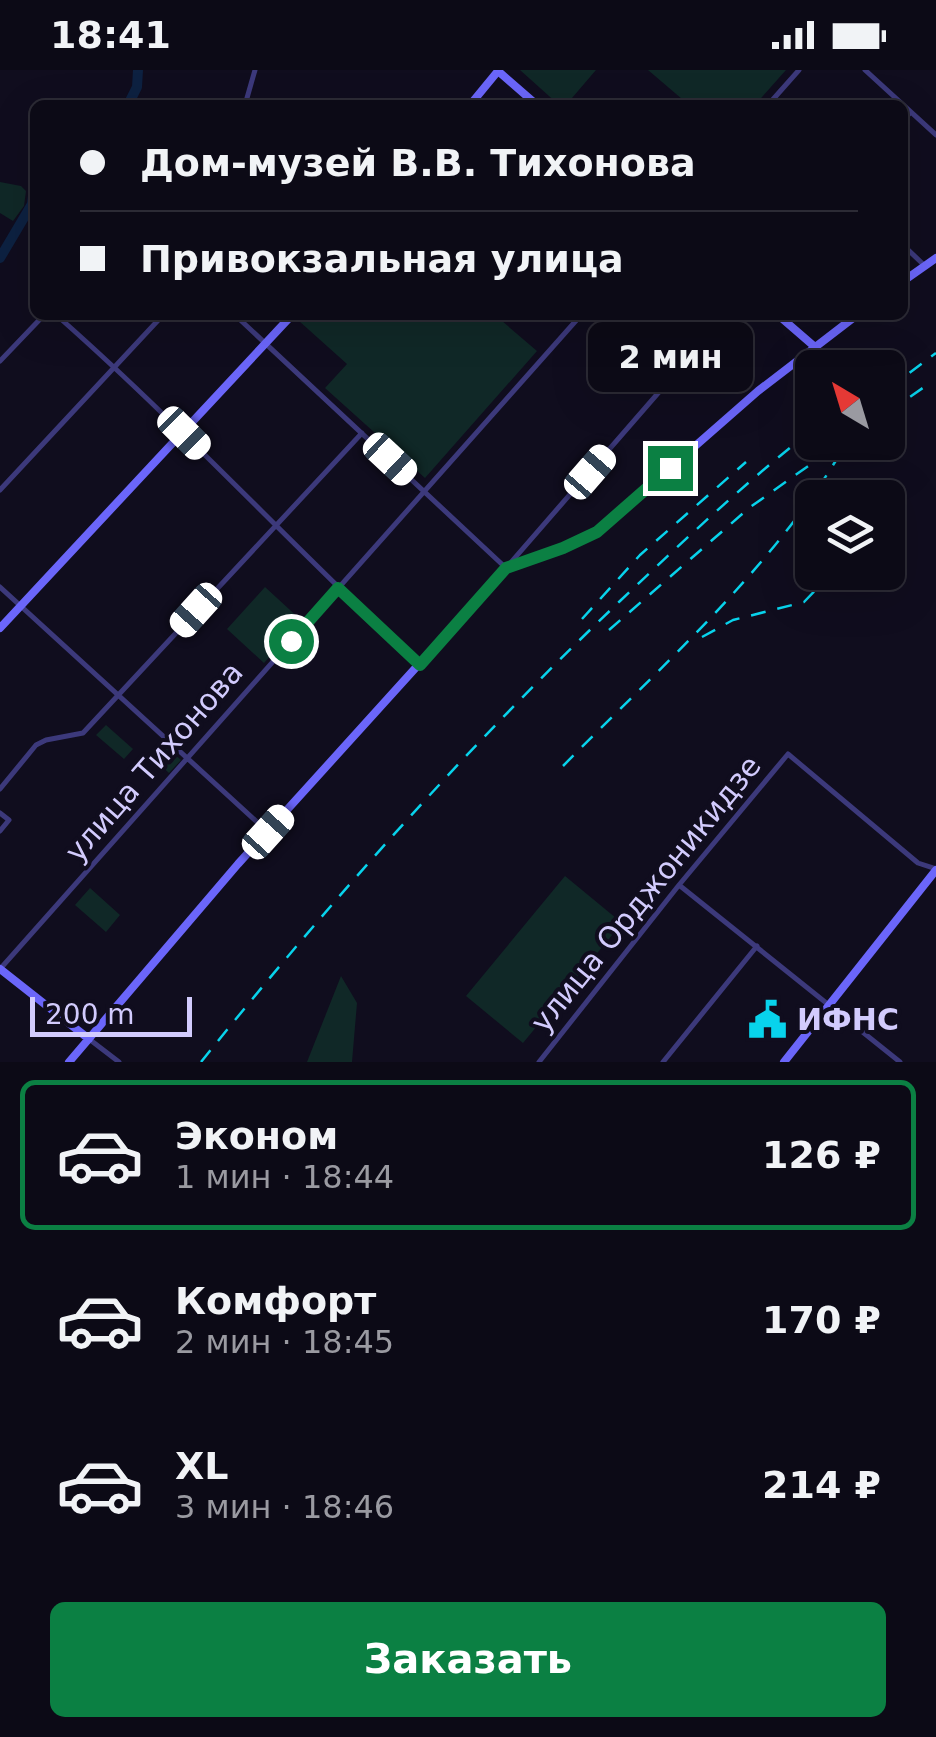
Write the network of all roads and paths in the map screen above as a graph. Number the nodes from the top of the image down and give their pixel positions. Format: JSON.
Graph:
{"nodes":[{"id":1,"x":255,"y":70,"type":"edge"},
{"id":2,"x":498,"y":70,"type":"edge"},
{"id":3,"x":799,"y":70,"type":"edge"},
{"id":4,"x":865,"y":70,"type":"edge"},
{"id":5,"x":246,"y":100,"type":"edge"},
{"id":6,"x":474,"y":100,"type":"edge"},
{"id":7,"x":531,"y":100,"type":"edge"},
{"id":8,"x":772,"y":100,"type":"edge"},
{"id":9,"x":898,"y":100,"type":"edge"},
{"id":10,"x":908,"y":109,"type":"edge"},
{"id":11,"x":911,"y":112,"type":"junction"},
{"id":12,"x":908,"y":115,"type":"edge"},
{"id":13,"x":936,"y":135,"type":"edge"},
{"id":14,"x":908,"y":250,"type":"edge"},
{"id":15,"x":936,"y":258,"type":"edge"},
{"id":16,"x":925,"y":266,"type":"junction"},
{"id":17,"x":908,"y":278,"type":"edge"},
{"id":18,"x":41,"y":320,"type":"edge"},
{"id":19,"x":62,"y":320,"type":"edge"},
{"id":20,"x":158,"y":320,"type":"edge"},
{"id":21,"x":240,"y":320,"type":"edge"},
{"id":22,"x":287,"y":320,"type":"edge"},
{"id":23,"x":577,"y":320,"type":"edge"},
{"id":24,"x":722,"y":320,"type":"edge"},
{"id":25,"x":784,"y":320,"type":"edge"},
{"id":26,"x":850,"y":320,"type":"edge"},
{"id":27,"x":265,"y":344,"type":"junction"},
{"id":28,"x":814,"y":347,"type":"junction"},
{"id":29,"x":0,"y":360,"type":"edge"},
{"id":30,"x":115,"y":367,"type":"junction"},
{"id":31,"x":184,"y":433,"type":"junction"},
{"id":32,"x":362,"y":433,"type":"junction"},
{"id":33,"x":0,"y":490,"type":"edge"},
{"id":34,"x":424,"y":491,"type":"junction"},
{"id":35,"x":274,"y":524,"type":"junction"},
{"id":36,"x":506,"y":568,"type":"junction"},
{"id":37,"x":0,"y":587,"type":"edge"},
{"id":38,"x":338,"y":588,"type":"junction"},
{"id":39,"x":20,"y":606,"type":"junction"},
{"id":40,"x":0,"y":628,"type":"edge"},
{"id":41,"x":420,"y":665,"type":"junction"},
{"id":42,"x":118,"y":697,"type":"junction"},
{"id":43,"x":187,"y":759,"type":"junction"},
{"id":44,"x":0,"y":788,"type":"edge"},
{"id":45,"x":0,"y":813,"type":"edge"},
{"id":46,"x":0,"y":831,"type":"edge"},
{"id":47,"x":268,"y":832,"type":"junction"},
{"id":48,"x":936,"y":869,"type":"edge"},
{"id":49,"x":679,"y":885,"type":"junction"},
{"id":50,"x":756,"y":946,"type":"junction"},
{"id":51,"x":0,"y":969,"type":"edge"},
{"id":52,"x":828,"y":1006,"type":"junction"},
{"id":53,"x":89,"y":1039,"type":"junction"},
{"id":54,"x":69,"y":1062,"type":"edge"},
{"id":55,"x":118,"y":1062,"type":"edge"},
{"id":56,"x":538,"y":1062,"type":"edge"},
{"id":57,"x":663,"y":1062,"type":"edge"},
{"id":58,"x":784,"y":1062,"type":"edge"},
{"id":59,"x":900,"y":1062,"type":"edge"}],
"edges":[{"from":1,"to":5,"type":"street"},
{"from":2,"to":6,"type":"main road"},
{"from":2,"to":7,"type":"main road"},
{"from":3,"to":8,"type":"street"},
{"from":4,"to":9,"type":"street"},
{"from":10,"to":11,"type":"street"},
{"from":11,"to":12,"type":"street"},
{"from":11,"to":13,"type":"street"},
{"from":14,"to":16,"type":"street"},
{"from":15,"to":16,"type":"main road"},
{"from":16,"to":17,"type":"main road"},
{"from":18,"to":29,"type":"street"},
{"from":19,"to":30,"type":"street"},
{"from":20,"to":30,"type":"street"},
{"from":21,"to":27,"type":"street"},
{"from":22,"to":27,"type":"main road"},
{"from":23,"to":34,"type":"street","name":"улица Тихонова"},
{"from":24,"to":36,"type":"street"},
{"from":25,"to":28,"type":"main road"},
{"from":26,"to":28,"type":"main road"},
{"from":27,"to":31,"type":"main road"},
{"from":27,"to":32,"type":"street"},
{"from":28,"to":36,"type":"main road"},
{"from":30,"to":31,"type":"street"},
{"from":30,"to":33,"type":"street"},
{"from":31,"to":35,"type":"street"},
{"from":31,"to":39,"type":"main road"},
{"from":32,"to":34,"type":"street"},
{"from":32,"to":35,"type":"street"},
{"from":34,"to":36,"type":"street"},
{"from":34,"to":38,"type":"street","name":"улица Тихонова"},
{"from":35,"to":38,"type":"street"},
{"from":35,"to":42,"type":"street"},
{"from":36,"to":41,"type":"main road"},
{"from":37,"to":39,"type":"street"},
{"from":38,"to":41,"type":"street"},
{"from":38,"to":43,"type":"street","name":"улица Тихонова"},
{"from":39,"to":40,"type":"main road"},
{"from":39,"to":42,"type":"street"},
{"from":41,"to":47,"type":"main road"},
{"from":42,"to":43,"type":"street"},
{"from":42,"to":44,"type":"street"},
{"from":43,"to":47,"type":"street"},
{"from":43,"to":51,"type":"street","name":"улица Тихонова"},
{"from":45,"to":46,"type":"street"},
{"from":47,"to":53,"type":"main road"},
{"from":48,"to":49,"type":"street","name":"улица Орджоникидзе"},
{"from":48,"to":52,"type":"main road"},
{"from":49,"to":50,"type":"street"},
{"from":49,"to":56,"type":"street","name":"улица Орджоникидзе"},
{"from":50,"to":52,"type":"street"},
{"from":50,"to":57,"type":"street"},
{"from":51,"to":53,"type":"main road"},
{"from":52,"to":58,"type":"main road"},
{"from":52,"to":59,"type":"street"},
{"from":53,"to":54,"type":"main road"},
{"from":53,"to":55,"type":"street"}]}
